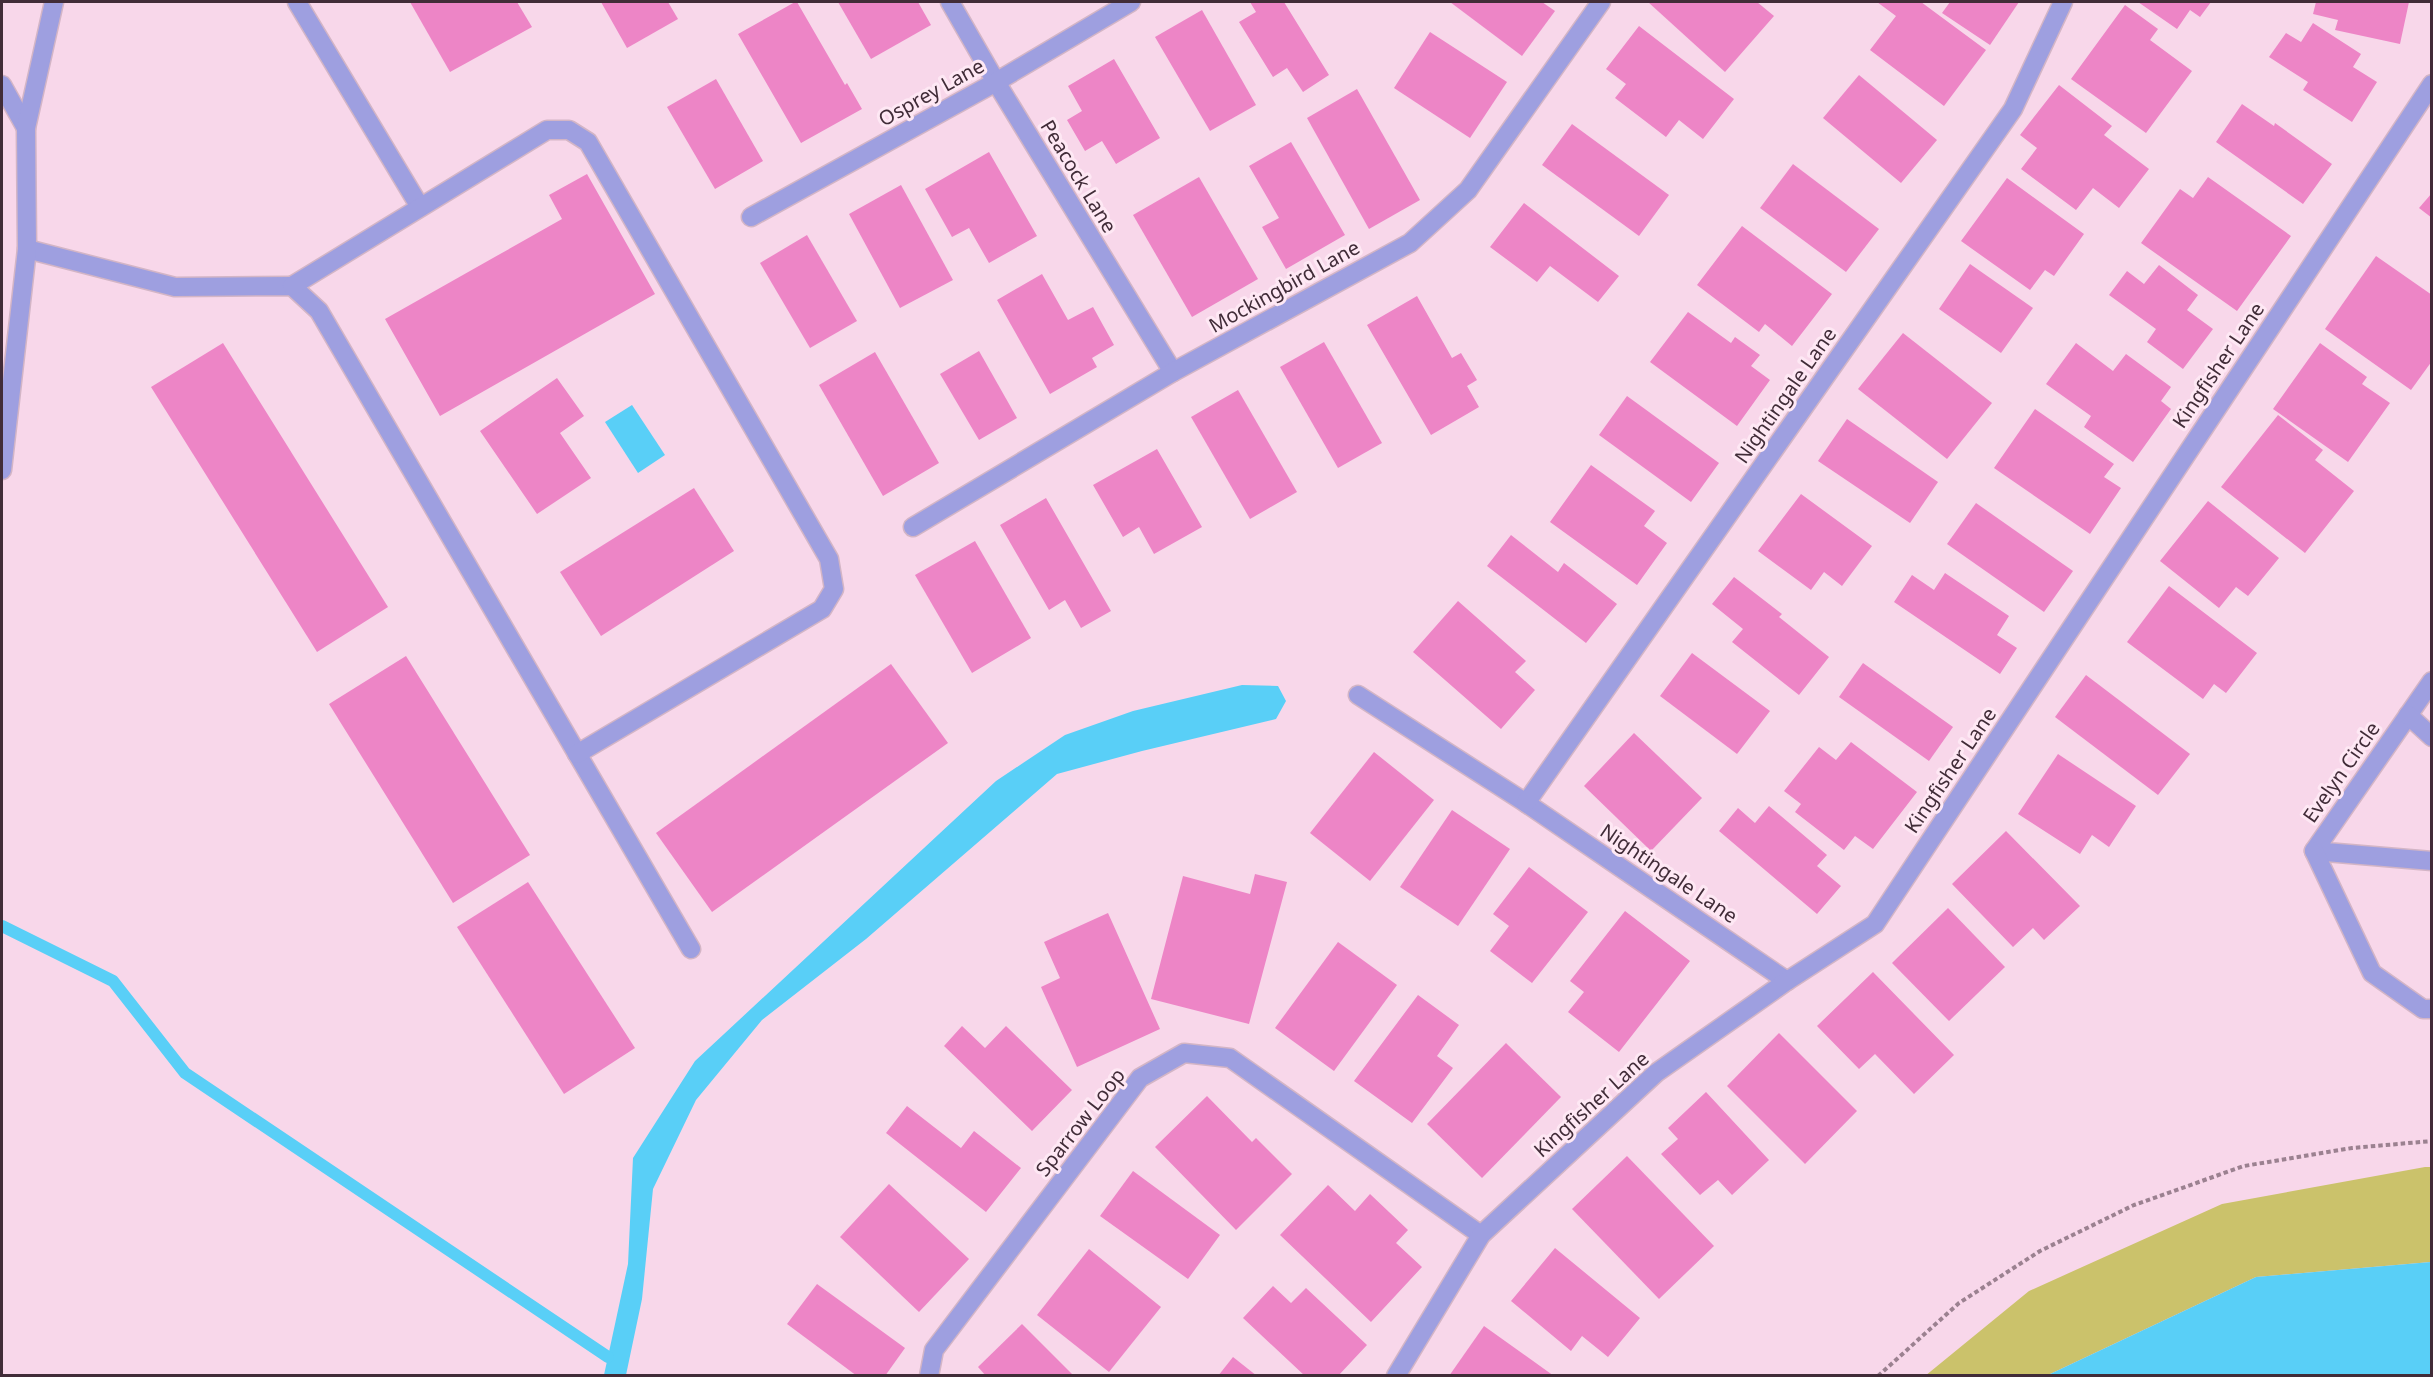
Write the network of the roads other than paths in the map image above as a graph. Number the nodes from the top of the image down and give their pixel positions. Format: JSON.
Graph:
{"nodes":[{"id":1,"x":54,"y":2,"type":"edge"},
{"id":2,"x":297,"y":2,"type":"edge"},
{"id":3,"x":950,"y":2,"type":"edge"},
{"id":4,"x":1131,"y":2,"type":"edge"},
{"id":5,"x":1601,"y":2,"type":"edge"},
{"id":6,"x":2063,"y":2,"type":"edge"},
{"id":7,"x":996,"y":82,"type":"junction"},
{"id":8,"x":2432,"y":84,"type":"edge"},
{"id":9,"x":2,"y":85,"type":"edge"},
{"id":10,"x":26,"y":128,"type":"junction"},
{"id":11,"x":420,"y":207,"type":"junction"},
{"id":12,"x":752,"y":217,"type":"dead end"},
{"id":13,"x":27,"y":249,"type":"junction"},
{"id":14,"x":292,"y":286,"type":"junction"},
{"id":15,"x":1173,"y":372,"type":"junction"},
{"id":16,"x":2,"y":470,"type":"edge"},
{"id":17,"x":913,"y":527,"type":"dead end"},
{"id":18,"x":2432,"y":681,"type":"edge"},
{"id":19,"x":1358,"y":695,"type":"dead end"},
{"id":20,"x":2408,"y":715,"type":"junction"},
{"id":21,"x":2432,"y":737,"type":"edge"},
{"id":22,"x":578,"y":754,"type":"junction"},
{"id":23,"x":1526,"y":803,"type":"junction"},
{"id":24,"x":2314,"y":850,"type":"junction"},
{"id":25,"x":2432,"y":861,"type":"edge"},
{"id":26,"x":691,"y":949,"type":"dead end"},
{"id":27,"x":1787,"y":981,"type":"junction"},
{"id":28,"x":2432,"y":1009,"type":"edge"},
{"id":29,"x":1481,"y":1235,"type":"junction"},
{"id":30,"x":929,"y":1376,"type":"edge"},
{"id":31,"x":1396,"y":1376,"type":"edge"}],
"edges":[{"from":1,"to":10,"type":"street"},
{"from":2,"to":11,"type":"street"},
{"from":3,"to":7,"type":"street","name":"Peacock Lane"},
{"from":4,"to":7,"type":"street","name":"Osprey Lane"},
{"from":5,"to":15,"type":"street","name":"Mockingbird Lane"},
{"from":6,"to":23,"type":"street","name":"Nightingale Lane"},
{"from":7,"to":12,"type":"street","name":"Osprey Lane"},
{"from":7,"to":15,"type":"street","name":"Peacock Lane"},
{"from":8,"to":27,"type":"street","name":"Kingfisher Lane"},
{"from":9,"to":10,"type":"street"},
{"from":10,"to":13,"type":"street"},
{"from":11,"to":14,"type":"street"},
{"from":11,"to":22,"type":"street"},
{"from":13,"to":14,"type":"street"},
{"from":13,"to":16,"type":"street"},
{"from":14,"to":22,"type":"street"},
{"from":15,"to":17,"type":"street","name":"Mockingbird Lane"},
{"from":18,"to":20,"type":"street","name":"Evelyn Circle"},
{"from":19,"to":23,"type":"street","name":"Nightingale Lane"},
{"from":20,"to":21,"type":"street"},
{"from":20,"to":24,"type":"street","name":"Evelyn Circle"},
{"from":22,"to":26,"type":"street"},
{"from":23,"to":27,"type":"street","name":"Nightingale Lane"},
{"from":24,"to":25,"type":"street","name":"Evelyn Circle"},
{"from":24,"to":28,"type":"street"},
{"from":27,"to":29,"type":"street","name":"Kingfisher Lane"},
{"from":29,"to":30,"type":"street","name":"Sparrow Loop"},
{"from":29,"to":31,"type":"street","name":"Kingfisher Lane"}]}
